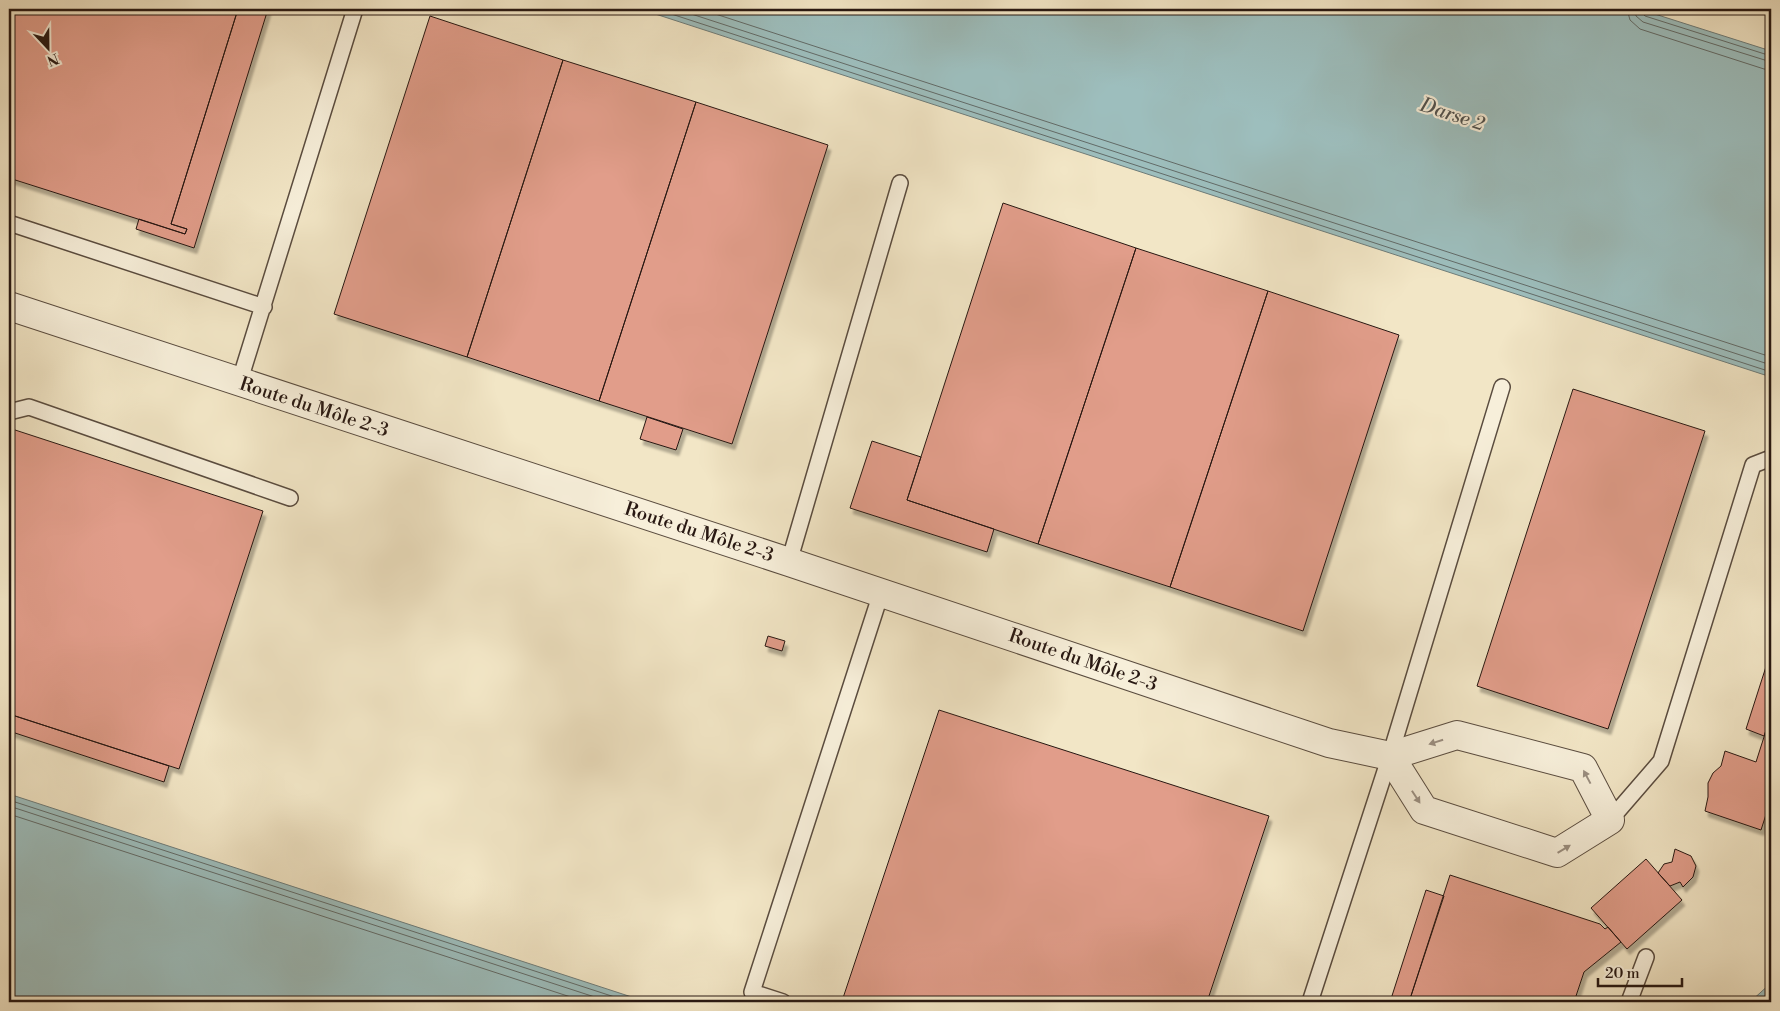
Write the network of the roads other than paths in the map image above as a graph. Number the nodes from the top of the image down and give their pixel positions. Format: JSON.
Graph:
{"nodes":[{"id":1,"x":355,"y":9,"type":"edge"},
{"id":2,"x":900,"y":183,"type":"dead end"},
{"id":3,"x":9,"y":223,"type":"edge"},
{"id":4,"x":9,"y":306,"type":"edge"},
{"id":5,"x":264,"y":306,"type":"junction"},
{"id":6,"x":239,"y":383,"type":"junction"},
{"id":7,"x":1502,"y":387,"type":"dead end"},
{"id":8,"x":9,"y":412,"type":"edge"},
{"id":9,"x":1771,"y":458,"type":"edge"},
{"id":10,"x":290,"y":498,"type":"dead end"},
{"id":11,"x":789,"y":562,"type":"junction"},
{"id":12,"x":881,"y":592,"type":"junction"},
{"id":13,"x":1390,"y":756,"type":"junction"},
{"id":14,"x":1610,"y":820,"type":"junction"},
{"id":15,"x":1646,"y":956,"type":"dead end"},
{"id":16,"x":783,"y":1002,"type":"edge"},
{"id":17,"x":1310,"y":1002,"type":"edge"},
{"id":18,"x":1629,"y":1002,"type":"edge"}],
"edges":[{"from":1,"to":5,"type":"lane"},
{"from":2,"to":11,"type":"lane"},
{"from":3,"to":5,"type":"lane"},
{"from":4,"to":6,"type":"street","name":"Route du Môle 2-3"},
{"from":5,"to":6,"type":"lane"},
{"from":6,"to":11,"type":"street","name":"Route du Môle 2-3"},
{"from":7,"to":13,"type":"lane"},
{"from":8,"to":10,"type":"lane"},
{"from":9,"to":14,"type":"lane"},
{"from":11,"to":12,"type":"street","name":"Route du Môle 2-3"},
{"from":12,"to":13,"type":"street","name":"Route du Môle 2-3"},
{"from":12,"to":16,"type":"lane"},
{"from":14,"to":13,"type":"street","one_way":true},
{"from":13,"to":14,"type":"street","one_way":true},
{"from":13,"to":17,"type":"lane"},
{"from":15,"to":18,"type":"lane"}]}
